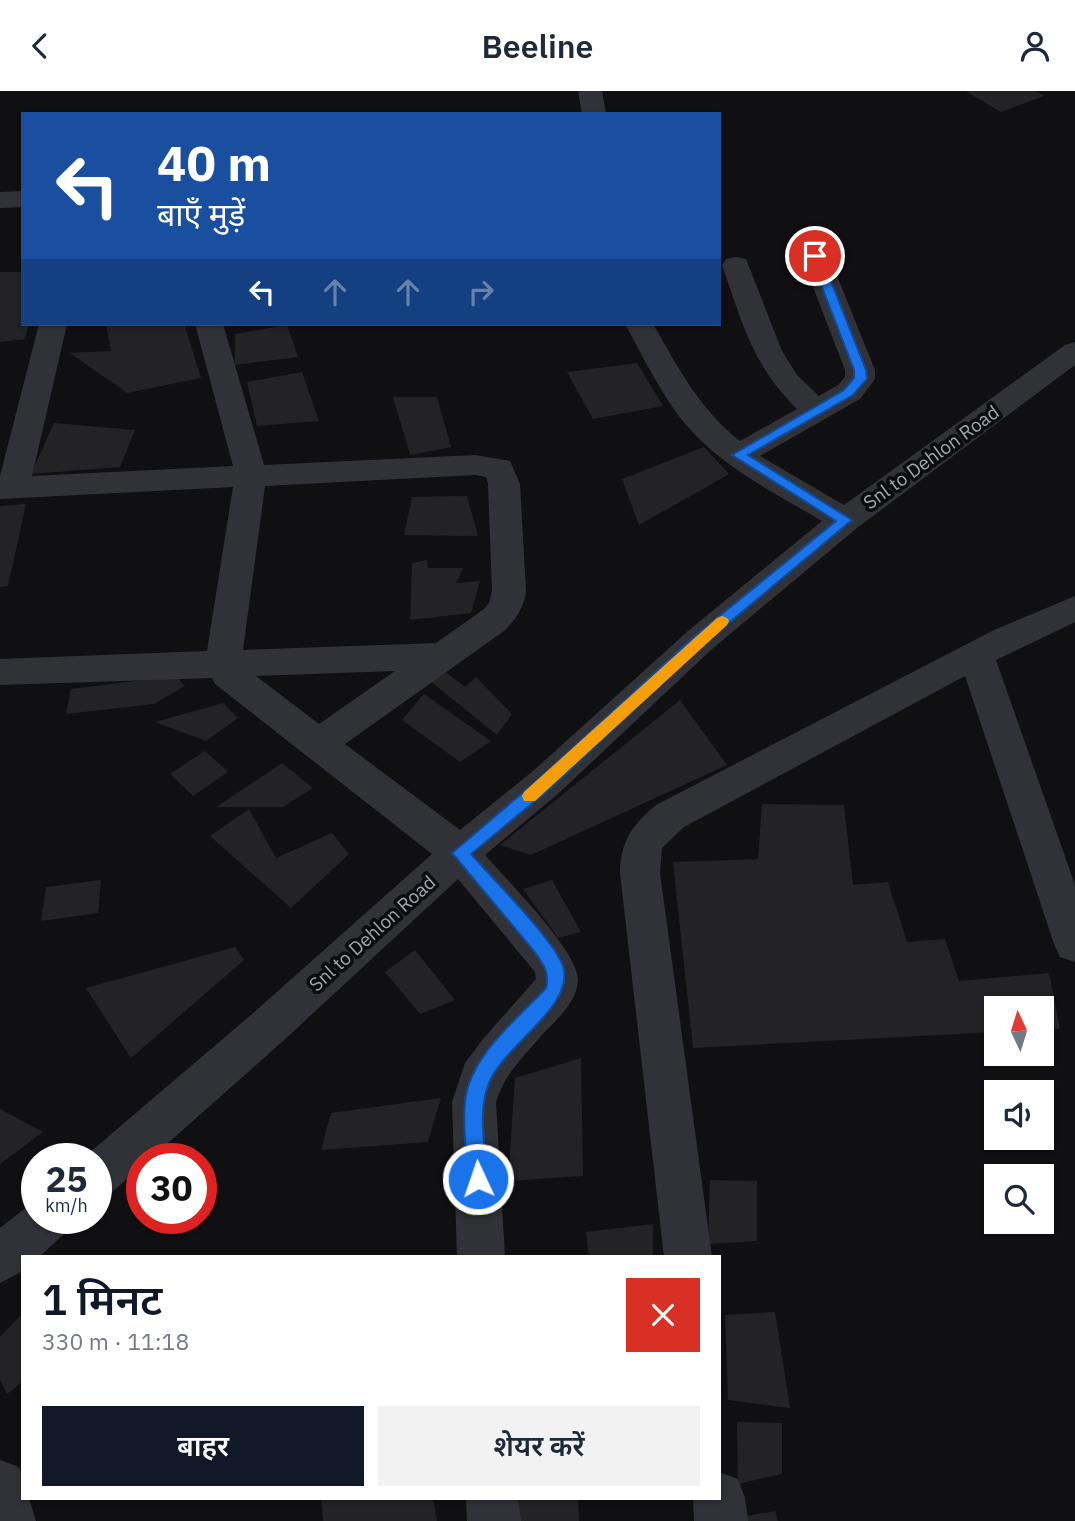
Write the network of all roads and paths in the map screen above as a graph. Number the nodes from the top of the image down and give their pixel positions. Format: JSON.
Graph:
{"nodes":[{"id":1,"x":590,"y":91,"type":"edge"},
{"id":2,"x":594,"y":112,"type":"edge"},
{"id":3,"x":21,"y":199,"type":"edge"},
{"id":4,"x":0,"y":200,"type":"edge"},
{"id":5,"x":815,"y":256,"type":"dead end"},
{"id":6,"x":736,"y":265,"type":"dead end"},
{"id":7,"x":52,"y":326,"type":"edge"},
{"id":8,"x":210,"y":326,"type":"edge"},
{"id":9,"x":640,"y":326,"type":"edge"},
{"id":10,"x":1071,"y":360,"type":"edge"},
{"id":11,"x":817,"y":411,"type":"junction"},
{"id":12,"x":738,"y":455,"type":"junction"},
{"id":13,"x":251,"y":476,"type":"junction"},
{"id":14,"x":6,"y":488,"type":"edge"},
{"id":15,"x":845,"y":520,"type":"junction"},
{"id":16,"x":1075,"y":608,"type":"edge"},
{"id":17,"x":976,"y":655,"type":"junction"},
{"id":18,"x":444,"y":656,"type":"junction"},
{"id":19,"x":224,"y":663,"type":"junction"},
{"id":20,"x":0,"y":672,"type":"edge"},
{"id":21,"x":317,"y":744,"type":"junction"},
{"id":22,"x":460,"y":853,"type":"junction"},
{"id":23,"x":1075,"y":944,"type":"edge"},
{"id":24,"x":112,"y":1162,"type":"edge"},
{"id":25,"x":29,"y":1234,"type":"edge"},
{"id":26,"x":481,"y":1255,"type":"edge"},
{"id":27,"x":688,"y":1255,"type":"edge"},
{"id":28,"x":0,"y":1259,"type":"edge"},
{"id":29,"x":0,"y":1486,"type":"edge"},
{"id":30,"x":492,"y":1500,"type":"edge"},
{"id":31,"x":719,"y":1500,"type":"edge"},
{"id":32,"x":9,"y":1521,"type":"edge"},
{"id":33,"x":494,"y":1521,"type":"edge"},
{"id":34,"x":722,"y":1521,"type":"edge"}],
"edges":[{"from":1,"to":2,"type":"street"},
{"from":3,"to":4,"type":"street"},
{"from":5,"to":11,"type":"street"},
{"from":6,"to":11,"type":"street"},
{"from":7,"to":14,"type":"street"},
{"from":8,"to":13,"type":"street"},
{"from":9,"to":12,"type":"street"},
{"from":10,"to":15,"type":"street","name":"Snl to Dehlon Road"},
{"from":11,"to":12,"type":"street"},
{"from":12,"to":15,"type":"street"},
{"from":13,"to":14,"type":"street"},
{"from":13,"to":18,"type":"street"},
{"from":13,"to":19,"type":"street"},
{"from":15,"to":22,"type":"street","name":"Snl to Dehlon Road"},
{"from":16,"to":17,"type":"street"},
{"from":17,"to":23,"type":"street"},
{"from":17,"to":27,"type":"street"},
{"from":18,"to":19,"type":"street"},
{"from":18,"to":21,"type":"street"},
{"from":19,"to":20,"type":"street"},
{"from":19,"to":21,"type":"street"},
{"from":21,"to":22,"type":"street"},
{"from":22,"to":24,"type":"street","name":"Snl to Dehlon Road"},
{"from":22,"to":26,"type":"street"},
{"from":25,"to":28,"type":"street"},
{"from":29,"to":32,"type":"street"},
{"from":30,"to":33,"type":"street"},
{"from":31,"to":34,"type":"street"}]}
